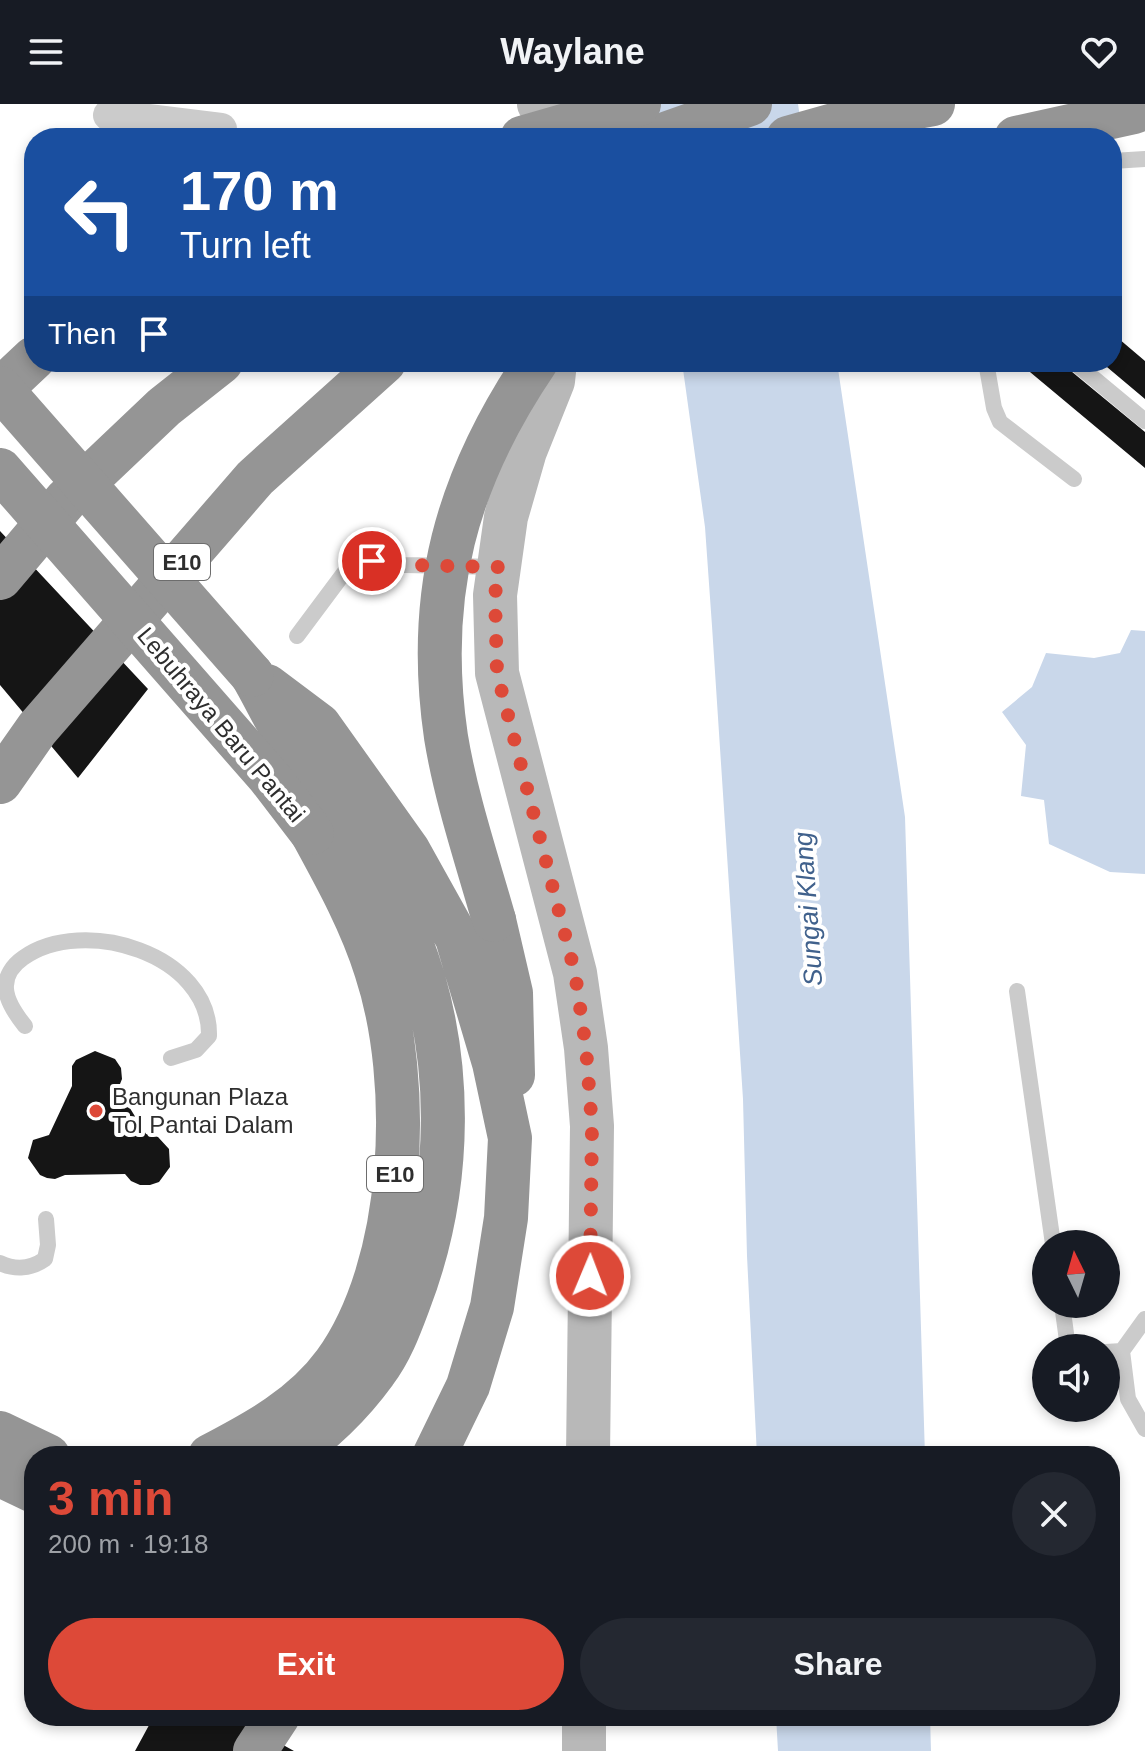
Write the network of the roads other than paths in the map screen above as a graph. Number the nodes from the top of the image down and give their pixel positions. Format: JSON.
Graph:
{"nodes":[{"id":1,"x":539,"y":104,"type":"edge"},
{"id":2,"x":639,"y":104,"type":"edge"},
{"id":3,"x":750,"y":104,"type":"edge"},
{"id":4,"x":933,"y":104,"type":"edge"},
{"id":5,"x":1145,"y":107,"type":"edge"},
{"id":6,"x":109,"y":119,"type":"edge"},
{"id":7,"x":210,"y":128,"type":"edge"},
{"id":8,"x":548,"y":128,"type":"edge"},
{"id":9,"x":556,"y":128,"type":"edge"},
{"id":10,"x":682,"y":128,"type":"edge"},
{"id":11,"x":823,"y":128,"type":"edge"},
{"id":12,"x":1061,"y":128,"type":"edge"},
{"id":13,"x":1145,"y":159,"type":"edge"},
{"id":14,"x":1122,"y":160,"type":"edge"},
{"id":15,"x":24,"y":367,"type":"edge"},
{"id":16,"x":208,"y":372,"type":"edge"},
{"id":17,"x":373,"y":372,"type":"edge"},
{"id":18,"x":530,"y":372,"type":"edge"},
{"id":19,"x":554,"y":372,"type":"edge"},
{"id":20,"x":988,"y":372,"type":"edge"},
{"id":21,"x":1086,"y":372,"type":"edge"},
{"id":22,"x":0,"y":389,"type":"edge"},
{"id":23,"x":1145,"y":421,"type":"edge"},
{"id":24,"x":0,"y":470,"type":"edge"},
{"id":25,"x":1074,"y":479,"type":"dead end"},
{"id":26,"x":499,"y":567,"type":"junction"},
{"id":27,"x":0,"y":578,"type":"edge"},
{"id":28,"x":297,"y":636,"type":"dead end"},
{"id":29,"x":0,"y":782,"type":"edge"},
{"id":30,"x":342,"y":815,"type":"junction"},
{"id":31,"x":1017,"y":991,"type":"dead end"},
{"id":32,"x":25,"y":1026,"type":"dead end"},
{"id":33,"x":171,"y":1058,"type":"dead end"},
{"id":34,"x":510,"y":1138,"type":"junction"},
{"id":35,"x":46,"y":1219,"type":"dead end"},
{"id":36,"x":1051,"y":1230,"type":"edge"},
{"id":37,"x":0,"y":1263,"type":"edge"},
{"id":38,"x":1145,"y":1319,"type":"edge"},
{"id":39,"x":1120,"y":1346,"type":"edge"},
{"id":40,"x":1120,"y":1372,"type":"edge"},
{"id":41,"x":1145,"y":1429,"type":"edge"},
{"id":42,"x":0,"y":1433,"type":"edge"},
{"id":43,"x":27,"y":1446,"type":"edge"},
{"id":44,"x":229,"y":1446,"type":"edge"},
{"id":45,"x":303,"y":1446,"type":"edge"},
{"id":46,"x":439,"y":1446,"type":"edge"},
{"id":47,"x":588,"y":1446,"type":"edge"},
{"id":48,"x":0,"y":1475,"type":"edge"},
{"id":49,"x":24,"y":1486,"type":"edge"},
{"id":50,"x":271,"y":1726,"type":"edge"},
{"id":51,"x":584,"y":1726,"type":"edge"},
{"id":52,"x":255,"y":1751,"type":"edge"},
{"id":53,"x":584,"y":1751,"type":"edge"}],
"edges":[{"from":1,"to":8,"type":"street"},
{"from":2,"to":9,"type":"highway","bridge":true},
{"from":3,"to":10,"type":"highway"},
{"from":4,"to":11,"type":"highway"},
{"from":5,"to":12,"type":"highway"},
{"from":6,"to":7,"type":"street"},
{"from":13,"to":14,"type":"lane"},
{"from":15,"to":22,"type":"highway"},
{"from":16,"to":27,"type":"highway"},
{"from":17,"to":29,"type":"highway","name":"Lebuhraya Baru Pantai","number":"E10"},
{"from":18,"to":34,"type":"highway","bridge":true},
{"from":19,"to":26,"type":"street"},
{"from":20,"to":25,"type":"lane"},
{"from":21,"to":23,"type":"lane"},
{"from":22,"to":30,"type":"highway","name":"Lebuhraya Baru Pantai","number":"E10","bridge":true},
{"from":24,"to":30,"type":"highway","name":"Lebuhraya Baru Pantai","number":"E10","bridge":true},
{"from":26,"to":28,"type":"lane"},
{"from":26,"to":47,"type":"street"},
{"from":30,"to":34,"type":"highway","name":"Lebuhraya Baru Pantai","number":"E10"},
{"from":30,"to":44,"type":"highway","name":"Lebuhraya Baru Pantai","number":"E10"},
{"from":30,"to":45,"type":"highway","name":"Lebuhraya Baru Pantai","number":"E10"},
{"from":31,"to":36,"type":"lane"},
{"from":32,"to":33,"type":"lane"},
{"from":34,"to":46,"type":"highway","name":"Lebuhraya Baru Pantai","number":"E10"},
{"from":35,"to":37,"type":"lane"},
{"from":38,"to":39,"type":"lane"},
{"from":40,"to":41,"type":"lane"},
{"from":42,"to":43,"type":"highway"},
{"from":48,"to":49,"type":"highway"},
{"from":50,"to":52,"type":"highway"},
{"from":51,"to":53,"type":"street"}]}
